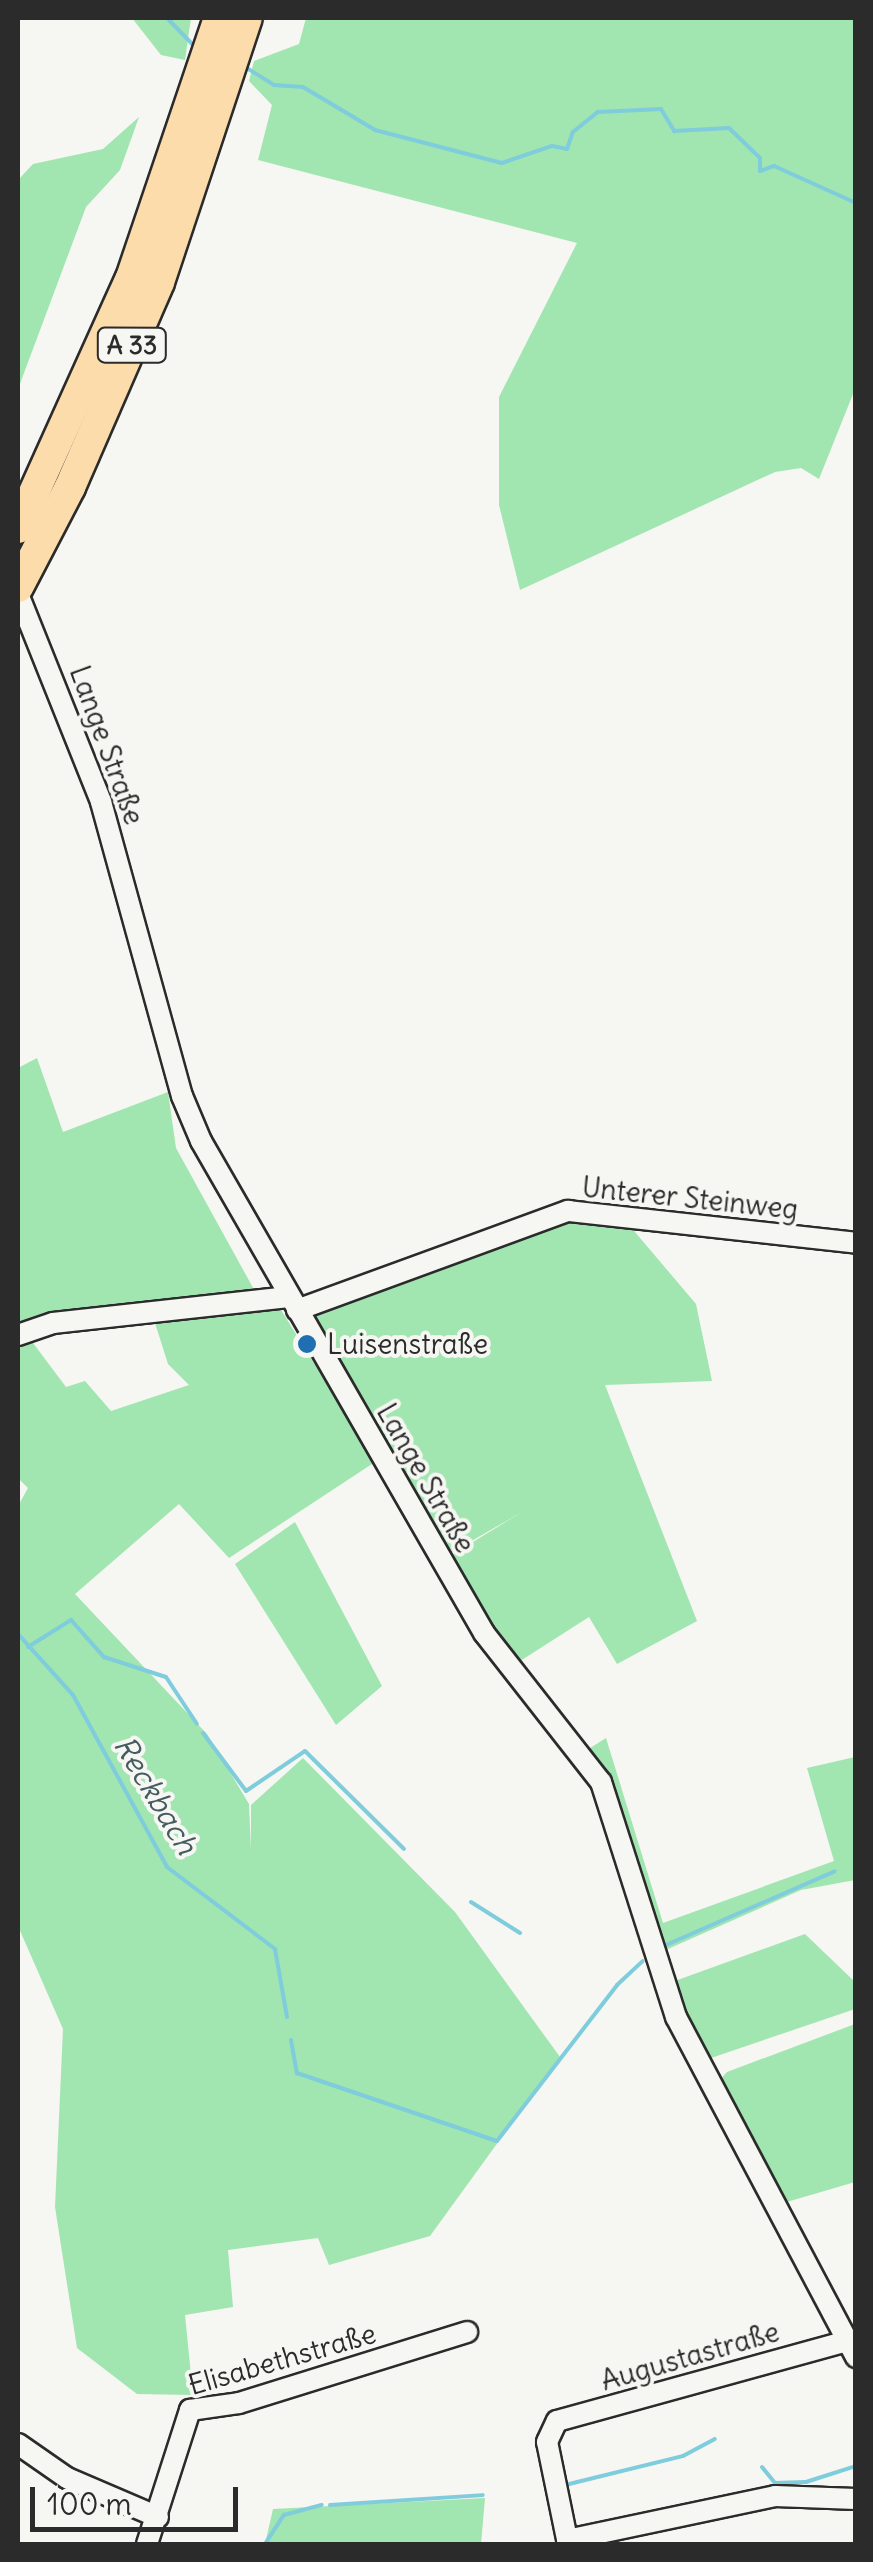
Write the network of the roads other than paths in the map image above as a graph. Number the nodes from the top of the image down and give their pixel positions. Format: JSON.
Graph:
{"nodes":[{"id":1,"x":231,"y":27,"type":"edge"},
{"id":2,"x":212,"y":89,"type":"junction"},
{"id":3,"x":18,"y":528,"type":"edge"},
{"id":4,"x":18,"y":590,"type":"edge"},
{"id":5,"x":856,"y":1243,"type":"edge"},
{"id":6,"x":292,"y":1303,"type":"junction"},
{"id":7,"x":18,"y":1335,"type":"edge"},
{"id":8,"x":467,"y":2332,"type":"dead end"},
{"id":9,"x":851,"y":2349,"type":"edge"},
{"id":10,"x":18,"y":2444,"type":"edge"},
{"id":11,"x":856,"y":2499,"type":"edge"},
{"id":12,"x":158,"y":2517,"type":"junction"},
{"id":13,"x":568,"y":2542,"type":"edge"},
{"id":14,"x":146,"y":2544,"type":"edge"}],
"edges":[{"from":1,"to":2,"type":"highway","number":"A 33"},
{"from":2,"to":3,"type":"highway","number":"A 33"},
{"from":2,"to":4,"type":"highway","number":"A 33"},
{"from":4,"to":6,"type":"street","name":"Lange Straße"},
{"from":5,"to":6,"type":"street","name":"Unterer Steinweg"},
{"from":6,"to":7,"type":"street"},
{"from":6,"to":9,"type":"street","name":"Lange Straße"},
{"from":8,"to":12,"type":"street","name":"Elisabethstraße"},
{"from":9,"to":13,"type":"street","name":"Augustastraße"},
{"from":10,"to":12,"type":"street"},
{"from":11,"to":13,"type":"street"},
{"from":12,"to":14,"type":"street","name":"Elisabethstraße"}]}
